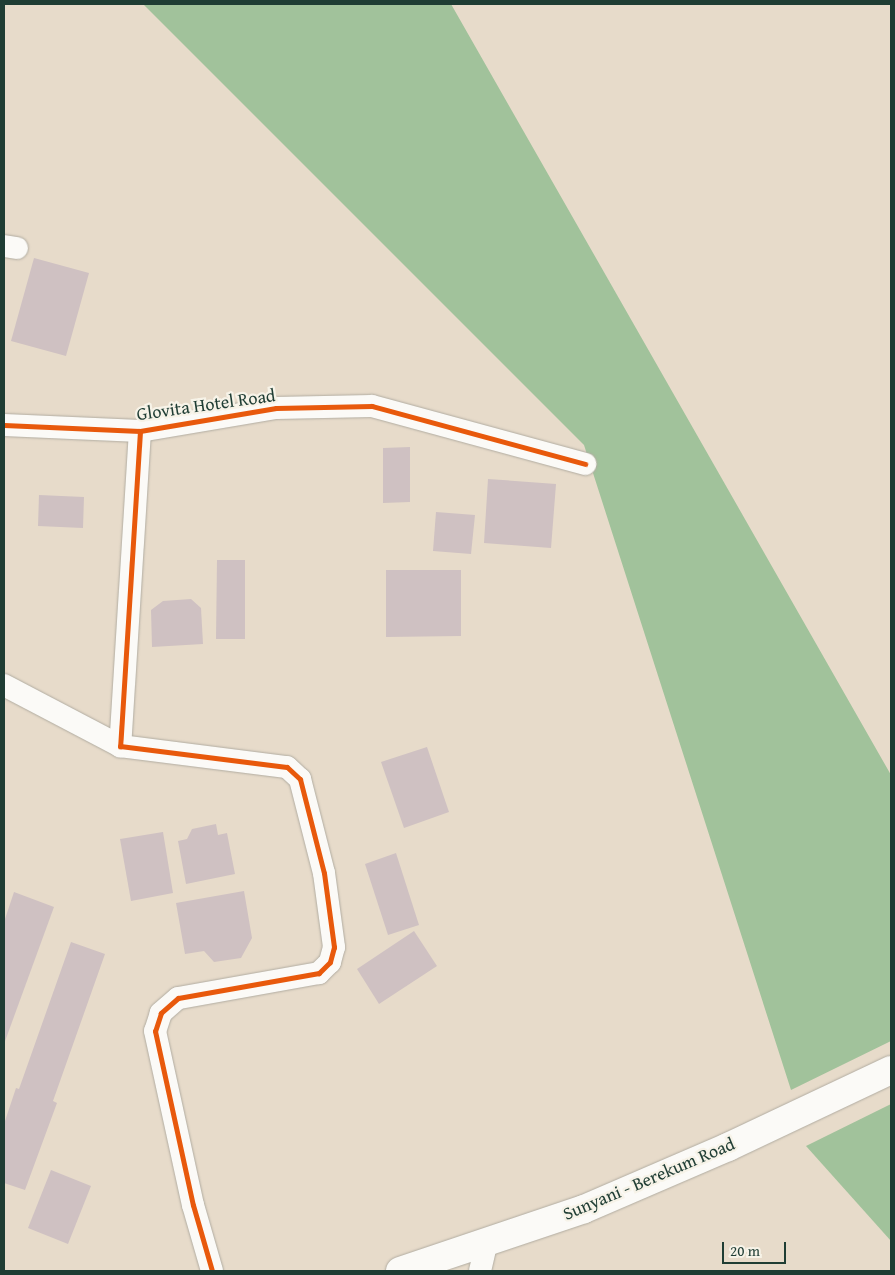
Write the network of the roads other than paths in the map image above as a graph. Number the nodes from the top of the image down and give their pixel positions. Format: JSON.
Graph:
{"nodes":[{"id":1,"x":4,"y":425,"type":"edge"},
{"id":2,"x":140,"y":431,"type":"junction"},
{"id":3,"x":585,"y":464,"type":"dead end"},
{"id":4,"x":4,"y":685,"type":"edge"},
{"id":5,"x":120,"y":746,"type":"junction"},
{"id":6,"x":891,"y":1070,"type":"edge"},
{"id":7,"x":487,"y":1242,"type":"junction"},
{"id":8,"x":212,"y":1271,"type":"edge"},
{"id":9,"x":400,"y":1271,"type":"edge"},
{"id":10,"x":480,"y":1271,"type":"edge"}],
"edges":[{"from":1,"to":2,"type":"street","name":"Glovita Hotel Road"},
{"from":2,"to":3,"type":"street","name":"Glovita Hotel Road"},
{"from":2,"to":5,"type":"street"},
{"from":4,"to":5,"type":"street"},
{"from":5,"to":8,"type":"street"},
{"from":6,"to":7,"type":"main road","name":"Sunyani - Berekum Road"},
{"from":7,"to":9,"type":"main road","name":"Sunyani - Berekum Road"},
{"from":7,"to":10,"type":"street"}]}
